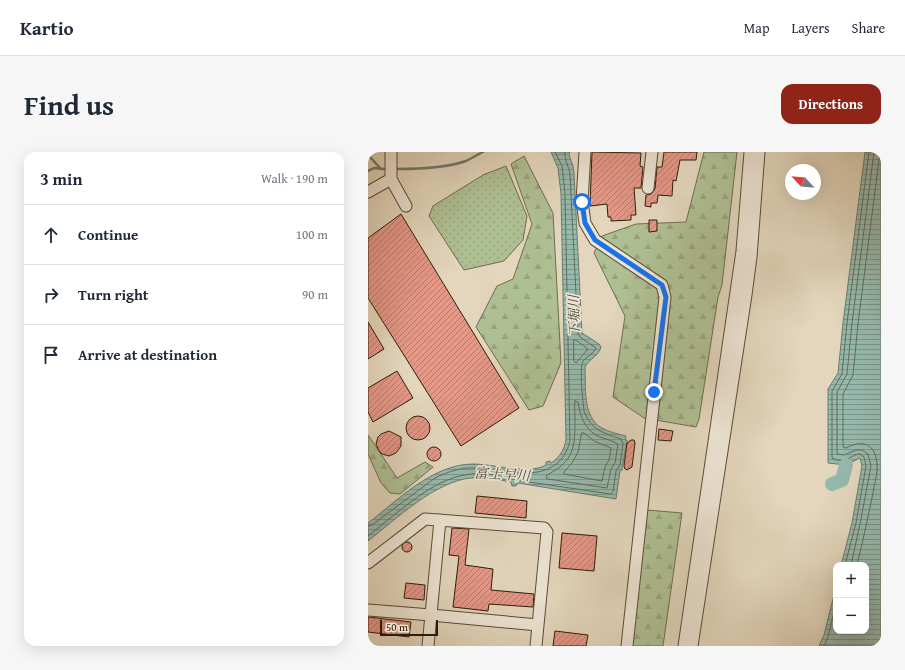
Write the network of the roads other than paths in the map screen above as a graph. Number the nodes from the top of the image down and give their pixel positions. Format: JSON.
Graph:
{"nodes":[{"id":1,"x":391,"y":152,"type":"edge"},
{"id":2,"x":586,"y":152,"type":"edge"},
{"id":3,"x":652,"y":152,"type":"edge"},
{"id":4,"x":750,"y":152,"type":"edge"},
{"id":5,"x":759,"y":152,"type":"edge"},
{"id":6,"x":391,"y":179,"type":"junction"},
{"id":7,"x":648,"y":188,"type":"dead end"},
{"id":8,"x":368,"y":192,"type":"edge"},
{"id":9,"x":406,"y":206,"type":"dead end"},
{"id":10,"x":440,"y":520,"type":"junction"},
{"id":11,"x":368,"y":563,"type":"edge"},
{"id":12,"x":368,"y":610,"type":"edge"},
{"id":13,"x":431,"y":615,"type":"junction"},
{"id":14,"x":538,"y":625,"type":"junction"},
{"id":15,"x":428,"y":646,"type":"edge"},
{"id":16,"x":536,"y":646,"type":"edge"},
{"id":17,"x":626,"y":646,"type":"edge"},
{"id":18,"x":684,"y":646,"type":"edge"},
{"id":19,"x":692,"y":646,"type":"edge"}],
"edges":[{"from":1,"to":6,"type":"street"},
{"from":2,"to":17,"type":"street"},
{"from":3,"to":7,"type":"street"},
{"from":4,"to":18,"type":"street"},
{"from":5,"to":19,"type":"street"},
{"from":6,"to":8,"type":"street"},
{"from":6,"to":9,"type":"street"},
{"from":10,"to":11,"type":"street"},
{"from":10,"to":13,"type":"street"},
{"from":10,"to":14,"type":"street"},
{"from":12,"to":13,"type":"street"},
{"from":13,"to":14,"type":"street"},
{"from":13,"to":15,"type":"street"},
{"from":14,"to":16,"type":"street"}]}
